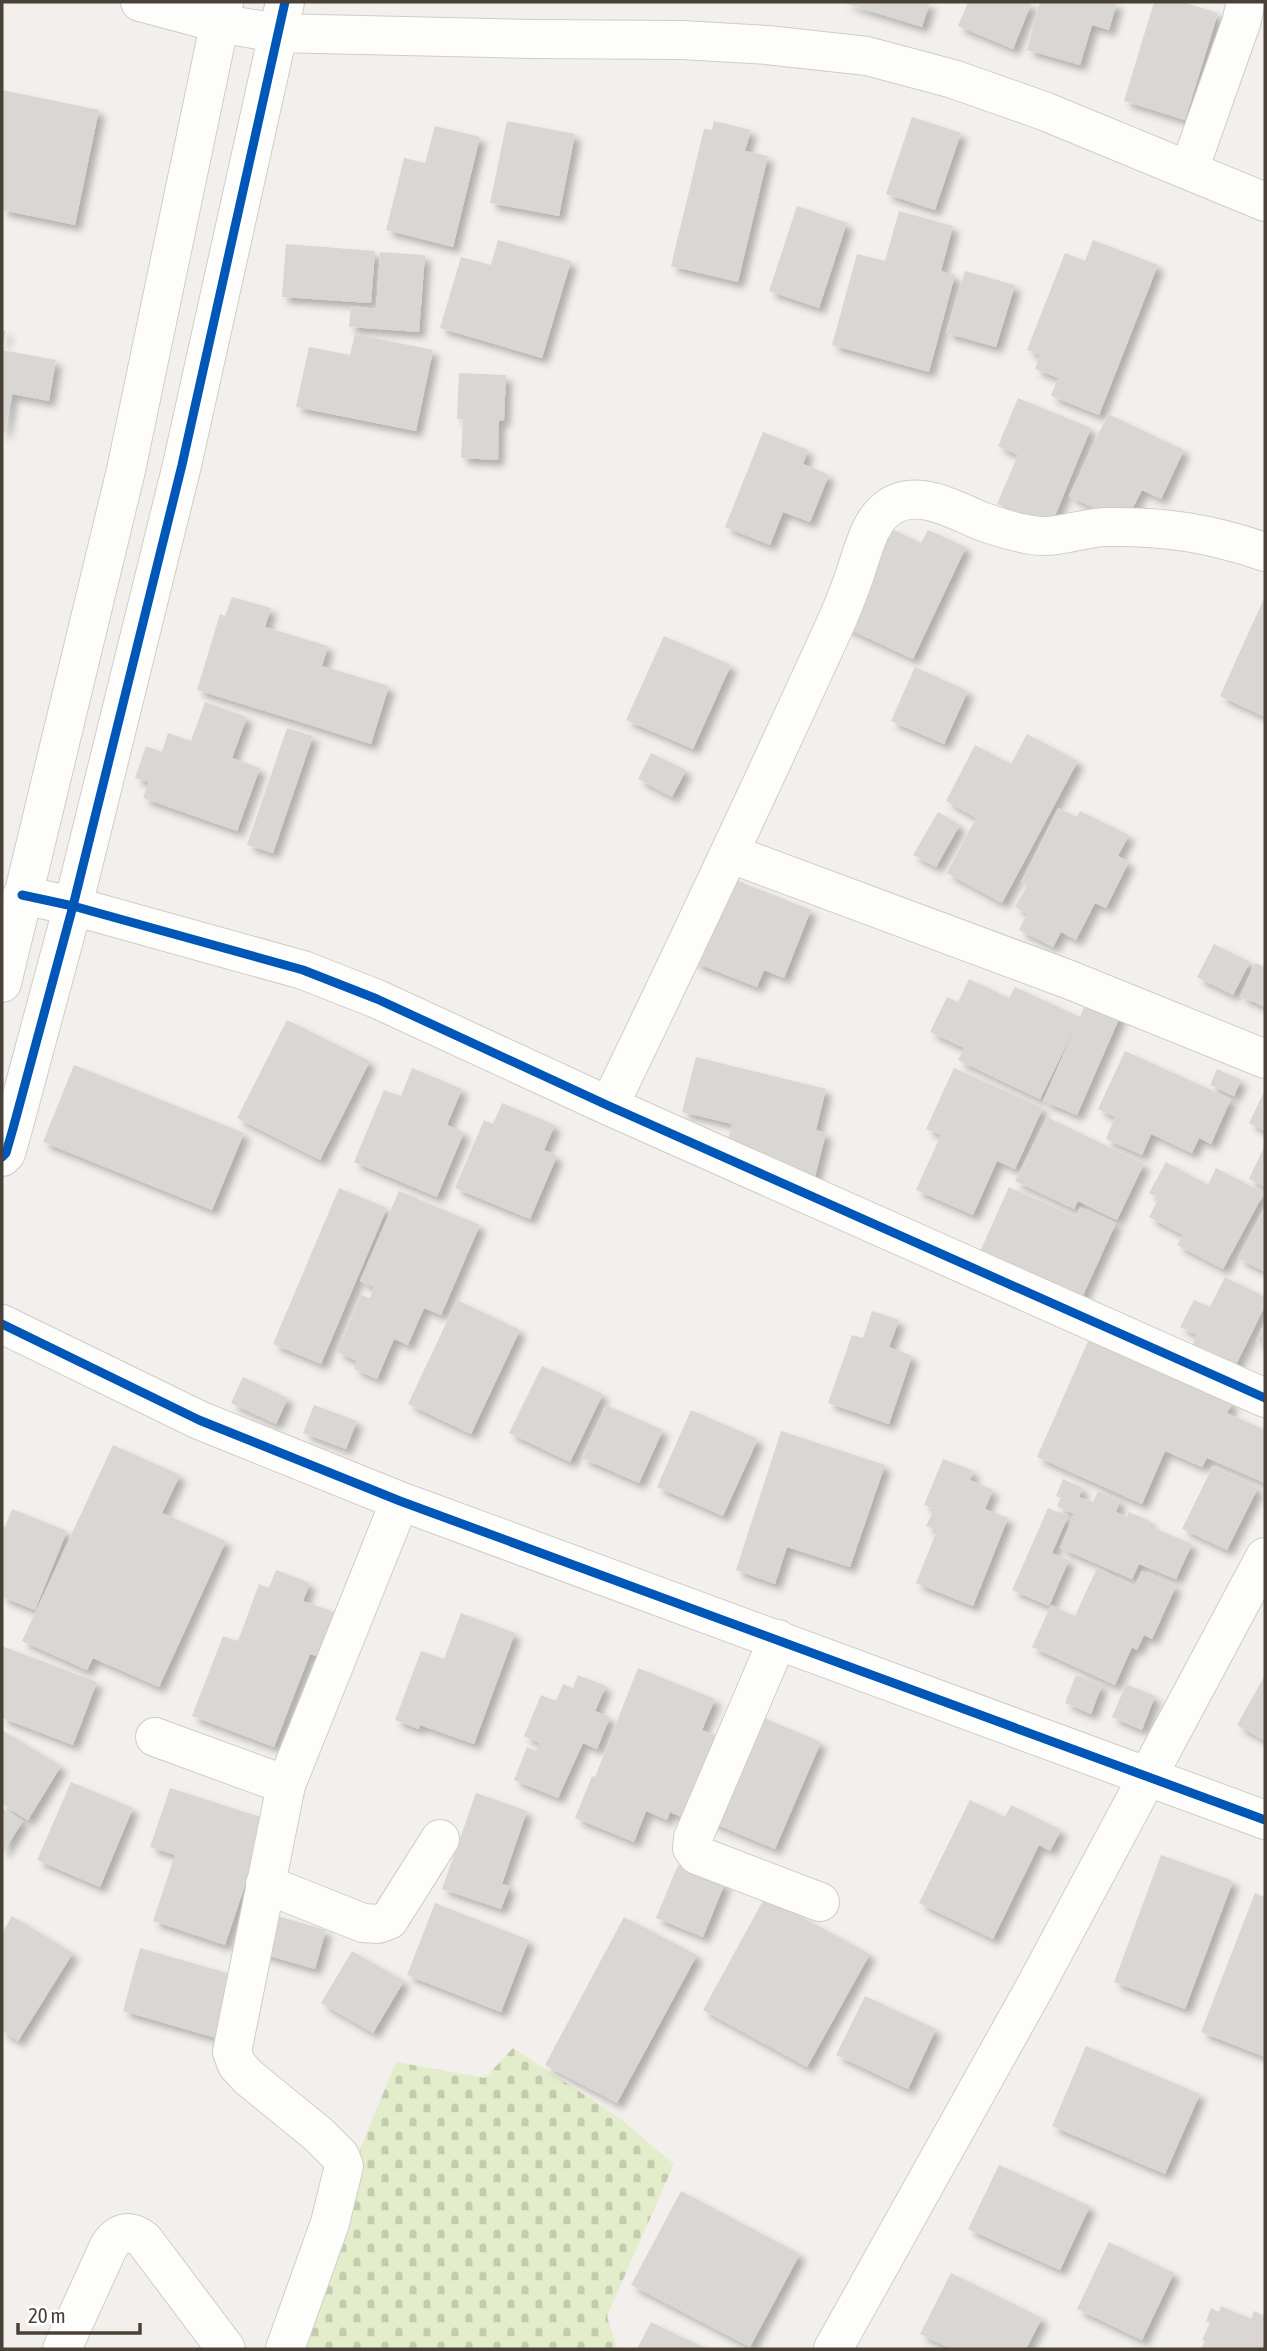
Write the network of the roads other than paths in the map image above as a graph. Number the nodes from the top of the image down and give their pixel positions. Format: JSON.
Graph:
{"nodes":[{"id":1,"x":141,"y":2,"type":"edge"},
{"id":2,"x":1246,"y":2,"type":"edge"},
{"id":3,"x":221,"y":12,"type":"edge"},
{"id":4,"x":281,"y":17,"type":"edge"},
{"id":5,"x":1189,"y":170,"type":"junction"},
{"id":6,"x":1265,"y":202,"type":"edge"},
{"id":7,"x":1265,"y":552,"type":"edge"},
{"id":8,"x":731,"y":854,"type":"junction"},
{"id":9,"x":22,"y":895,"type":"junction"},
{"id":10,"x":73,"y":906,"type":"junction"},
{"id":11,"x":2,"y":983,"type":"edge"},
{"id":12,"x":1265,"y":1059,"type":"edge"},
{"id":13,"x":609,"y":1106,"type":"junction"},
{"id":14,"x":2,"y":1157,"type":"edge"},
{"id":15,"x":2,"y":1324,"type":"edge"},
{"id":16,"x":1265,"y":1398,"type":"edge"},
{"id":17,"x":400,"y":1501,"type":"junction"},
{"id":18,"x":1265,"y":1557,"type":"edge"},
{"id":19,"x":778,"y":1639,"type":"junction"},
{"id":20,"x":155,"y":1737,"type":"dead end"},
{"id":21,"x":1147,"y":1776,"type":"junction"},
{"id":22,"x":286,"y":1785,"type":"junction"},
{"id":23,"x":1265,"y":1820,"type":"edge"},
{"id":24,"x":440,"y":1839,"type":"dead end"},
{"id":25,"x":265,"y":1884,"type":"junction"},
{"id":26,"x":820,"y":1902,"type":"dead end"},
{"id":27,"x":62,"y":2349,"type":"edge"},
{"id":28,"x":226,"y":2349,"type":"edge"},
{"id":29,"x":285,"y":2349,"type":"edge"},
{"id":30,"x":833,"y":2349,"type":"edge"}],
"edges":[{"from":1,"to":3,"type":"street"},
{"from":2,"to":5,"type":"street"},
{"from":3,"to":4,"type":"street"},
{"from":3,"to":9,"type":"street"},
{"from":4,"to":5,"type":"street"},
{"from":4,"to":10,"type":"street"},
{"from":5,"to":6,"type":"street"},
{"from":7,"to":8,"type":"street"},
{"from":8,"to":12,"type":"street"},
{"from":8,"to":13,"type":"street"},
{"from":9,"to":10,"type":"street"},
{"from":9,"to":11,"type":"street"},
{"from":10,"to":13,"type":"street"},
{"from":10,"to":14,"type":"street"},
{"from":13,"to":16,"type":"street"},
{"from":15,"to":17,"type":"street"},
{"from":17,"to":19,"type":"street"},
{"from":17,"to":22,"type":"street"},
{"from":18,"to":21,"type":"street"},
{"from":19,"to":21,"type":"street"},
{"from":19,"to":26,"type":"street"},
{"from":20,"to":22,"type":"street"},
{"from":21,"to":23,"type":"street"},
{"from":21,"to":30,"type":"street"},
{"from":22,"to":25,"type":"street"},
{"from":24,"to":25,"type":"street"},
{"from":25,"to":29,"type":"street"},
{"from":27,"to":28,"type":"street"}]}
